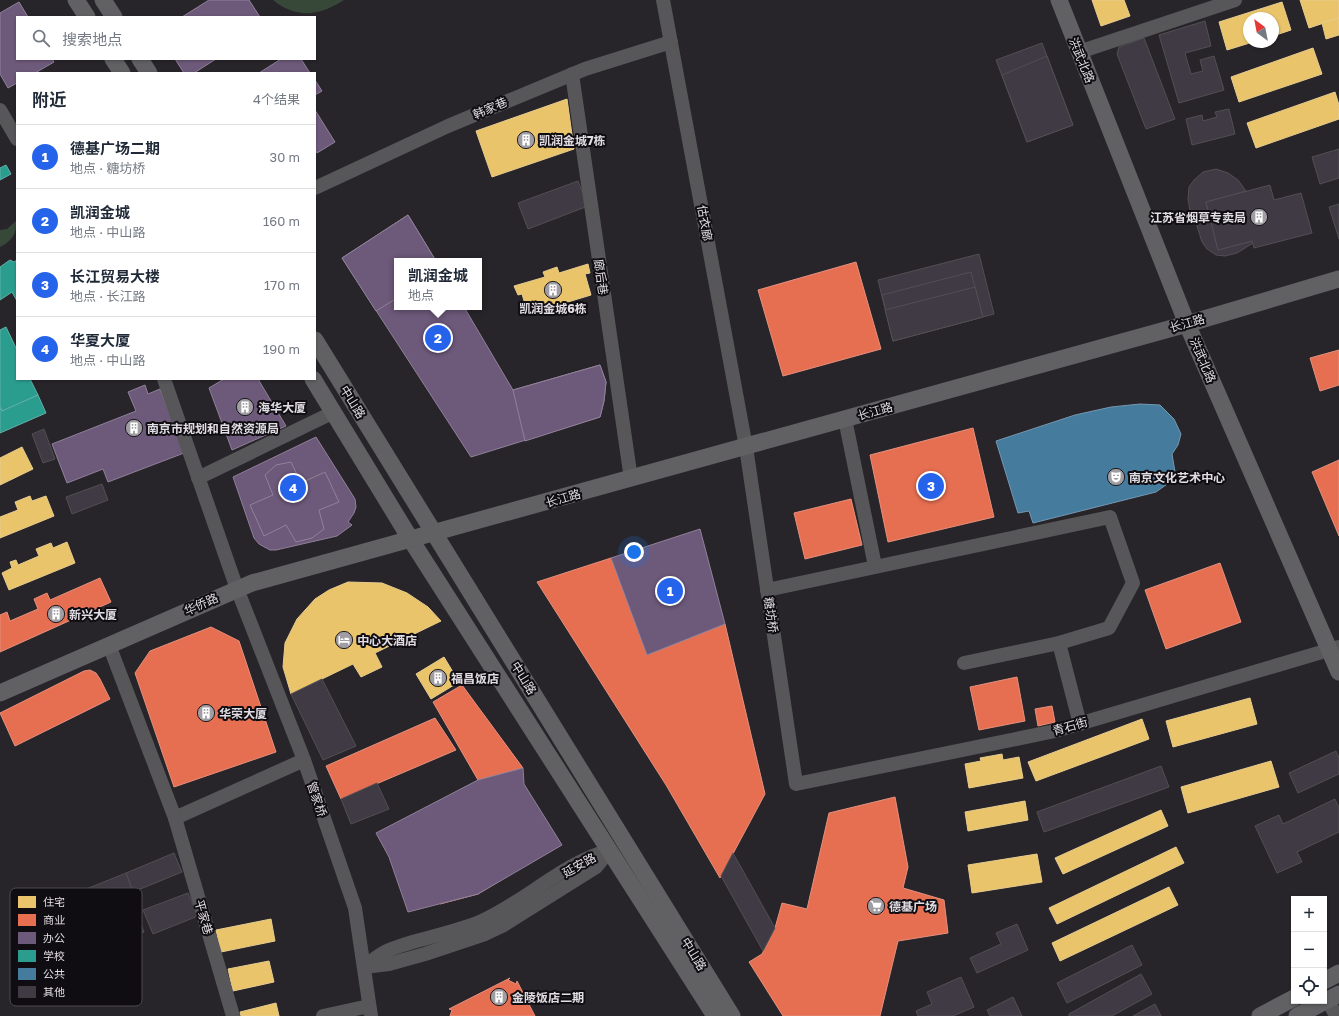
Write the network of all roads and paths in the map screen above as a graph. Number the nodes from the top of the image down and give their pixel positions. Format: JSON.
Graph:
{"nodes":[{"id":1,"x":76,"y":0,"type":"edge"},
{"id":2,"x":103,"y":0,"type":"edge"},
{"id":3,"x":663,"y":0,"type":"edge"},
{"id":4,"x":1058,"y":0,"type":"edge"},
{"id":5,"x":1235,"y":0,"type":"edge"},
{"id":6,"x":86,"y":16,"type":"edge"},
{"id":7,"x":113,"y":16,"type":"edge"},
{"id":8,"x":671,"y":42,"type":"junction"},
{"id":9,"x":1079,"y":52,"type":"junction"},
{"id":10,"x":114,"y":60,"type":"edge"},
{"id":11,"x":141,"y":60,"type":"edge"},
{"id":12,"x":121,"y":72,"type":"edge"},
{"id":13,"x":148,"y":72,"type":"edge"},
{"id":14,"x":572,"y":74,"type":"junction"},
{"id":15,"x":0,"y":110,"type":"edge"},
{"id":16,"x":16,"y":137,"type":"edge"},
{"id":17,"x":316,"y":188,"type":"edge"},
{"id":18,"x":1339,"y":279,"type":"edge"},
{"id":19,"x":1187,"y":324,"type":"junction"},
{"id":20,"x":316,"y":342,"type":"edge"},
{"id":21,"x":164,"y":380,"type":"edge"},
{"id":22,"x":314,"y":380,"type":"edge"},
{"id":23,"x":334,"y":412,"type":"junction"},
{"id":24,"x":845,"y":419,"type":"junction"},
{"id":25,"x":746,"y":447,"type":"junction"},
{"id":26,"x":198,"y":478,"type":"junction"},
{"id":27,"x":631,"y":479,"type":"junction"},
{"id":28,"x":435,"y":534,"type":"junction"},
{"id":29,"x":411,"y":540,"type":"junction"},
{"id":30,"x":875,"y":566,"type":"junction"},
{"id":31,"x":237,"y":589,"type":"junction"},
{"id":32,"x":767,"y":590,"type":"junction"},
{"id":33,"x":1059,"y":643,"type":"junction"},
{"id":34,"x":108,"y":645,"type":"junction"},
{"id":35,"x":1334,"y":649,"type":"edge"},
{"id":36,"x":964,"y":663,"type":"dead end"},
{"id":37,"x":1339,"y":672,"type":"edge"},
{"id":38,"x":0,"y":692,"type":"edge"},
{"id":39,"x":1080,"y":724,"type":"dead end"},
{"id":40,"x":304,"y":760,"type":"junction"},
{"id":41,"x":796,"y":784,"type":"joint"},
{"id":42,"x":175,"y":818,"type":"junction"},
{"id":43,"x":610,"y":850,"type":"junction"},
{"id":44,"x":364,"y":967,"type":"junction"},
{"id":45,"x":1339,"y":973,"type":"edge"},
{"id":46,"x":1327,"y":980,"type":"edge"},
{"id":47,"x":1291,"y":1000,"type":"edge"},
{"id":48,"x":1326,"y":1004,"type":"edge"},
{"id":49,"x":370,"y":1011,"type":"edge"},
{"id":50,"x":233,"y":1016,"type":"edge"},
{"id":51,"x":323,"y":1016,"type":"edge"},
{"id":52,"x":715,"y":1016,"type":"edge"},
{"id":53,"x":732,"y":1016,"type":"edge"},
{"id":54,"x":1260,"y":1016,"type":"edge"},
{"id":55,"x":1297,"y":1016,"type":"edge"},
{"id":56,"x":1336,"y":1016,"type":"edge"}],
"edges":[{"from":1,"to":6,"type":"main road"},
{"from":2,"to":7,"type":"main road"},
{"from":3,"to":8,"type":"street","name":"估衣廊"},
{"from":4,"to":9,"type":"main road","name":"洪武北路"},
{"from":5,"to":9,"type":"street"},
{"from":8,"to":14,"type":"street","name":"韩家巷"},
{"from":8,"to":25,"type":"street","name":"估衣廊"},
{"from":9,"to":19,"type":"main road","name":"洪武北路"},
{"from":10,"to":12,"type":"main road"},
{"from":11,"to":13,"type":"main road"},
{"from":14,"to":17,"type":"street","name":"韩家巷"},
{"from":14,"to":27,"type":"street","name":"廊后巷"},
{"from":15,"to":16,"type":"street"},
{"from":18,"to":19,"type":"main road","name":"长江路"},
{"from":19,"to":24,"type":"main road","name":"长江路"},
{"from":19,"to":35,"type":"main road","name":"洪武北路"},
{"from":20,"to":28,"type":"main road","name":"中山路"},
{"from":21,"to":26,"type":"street","name":"管家桥"},
{"from":22,"to":23,"type":"main road","name":"中山路"},
{"from":23,"to":26,"type":"street"},
{"from":23,"to":29,"type":"main road","name":"中山路"},
{"from":24,"to":25,"type":"main road","name":"长江路"},
{"from":24,"to":30,"type":"street"},
{"from":25,"to":27,"type":"main road","name":"长江路"},
{"from":25,"to":32,"type":"street","name":"糖坊桥"},
{"from":26,"to":31,"type":"street","name":"管家桥"},
{"from":27,"to":28,"type":"main road","name":"长江路"},
{"from":28,"to":29,"type":"main road","name":"长江路"},
{"from":28,"to":53,"type":"main road","name":"中山路"},
{"from":29,"to":31,"type":"main road","name":"华侨路"},
{"from":29,"to":43,"type":"main road","name":"中山路"},
{"from":30,"to":32,"type":"street"},
{"from":30,"to":33,"type":"street"},
{"from":31,"to":34,"type":"main road","name":"华侨路"},
{"from":31,"to":40,"type":"street","name":"管家桥"},
{"from":32,"to":41,"type":"street","name":"糖坊桥"},
{"from":33,"to":36,"type":"street"},
{"from":33,"to":39,"type":"street"},
{"from":34,"to":38,"type":"main road","name":"华侨路"},
{"from":34,"to":42,"type":"street","name":"平家巷"},
{"from":35,"to":37,"type":"main road","name":"洪武北路"},
{"from":35,"to":41,"type":"street","name":"青石街"},
{"from":40,"to":42,"type":"street"},
{"from":40,"to":44,"type":"street","name":"管家桥"},
{"from":42,"to":50,"type":"street","name":"平家巷"},
{"from":43,"to":44,"type":"street","name":"延安路"},
{"from":43,"to":52,"type":"main road","name":"中山路"},
{"from":44,"to":49,"type":"street","name":"管家桥"},
{"from":45,"to":46,"type":"main road"},
{"from":47,"to":54,"type":"main road"},
{"from":48,"to":55,"type":"main road"},
{"from":48,"to":56,"type":"street"},
{"from":49,"to":51,"type":"street"}]}
